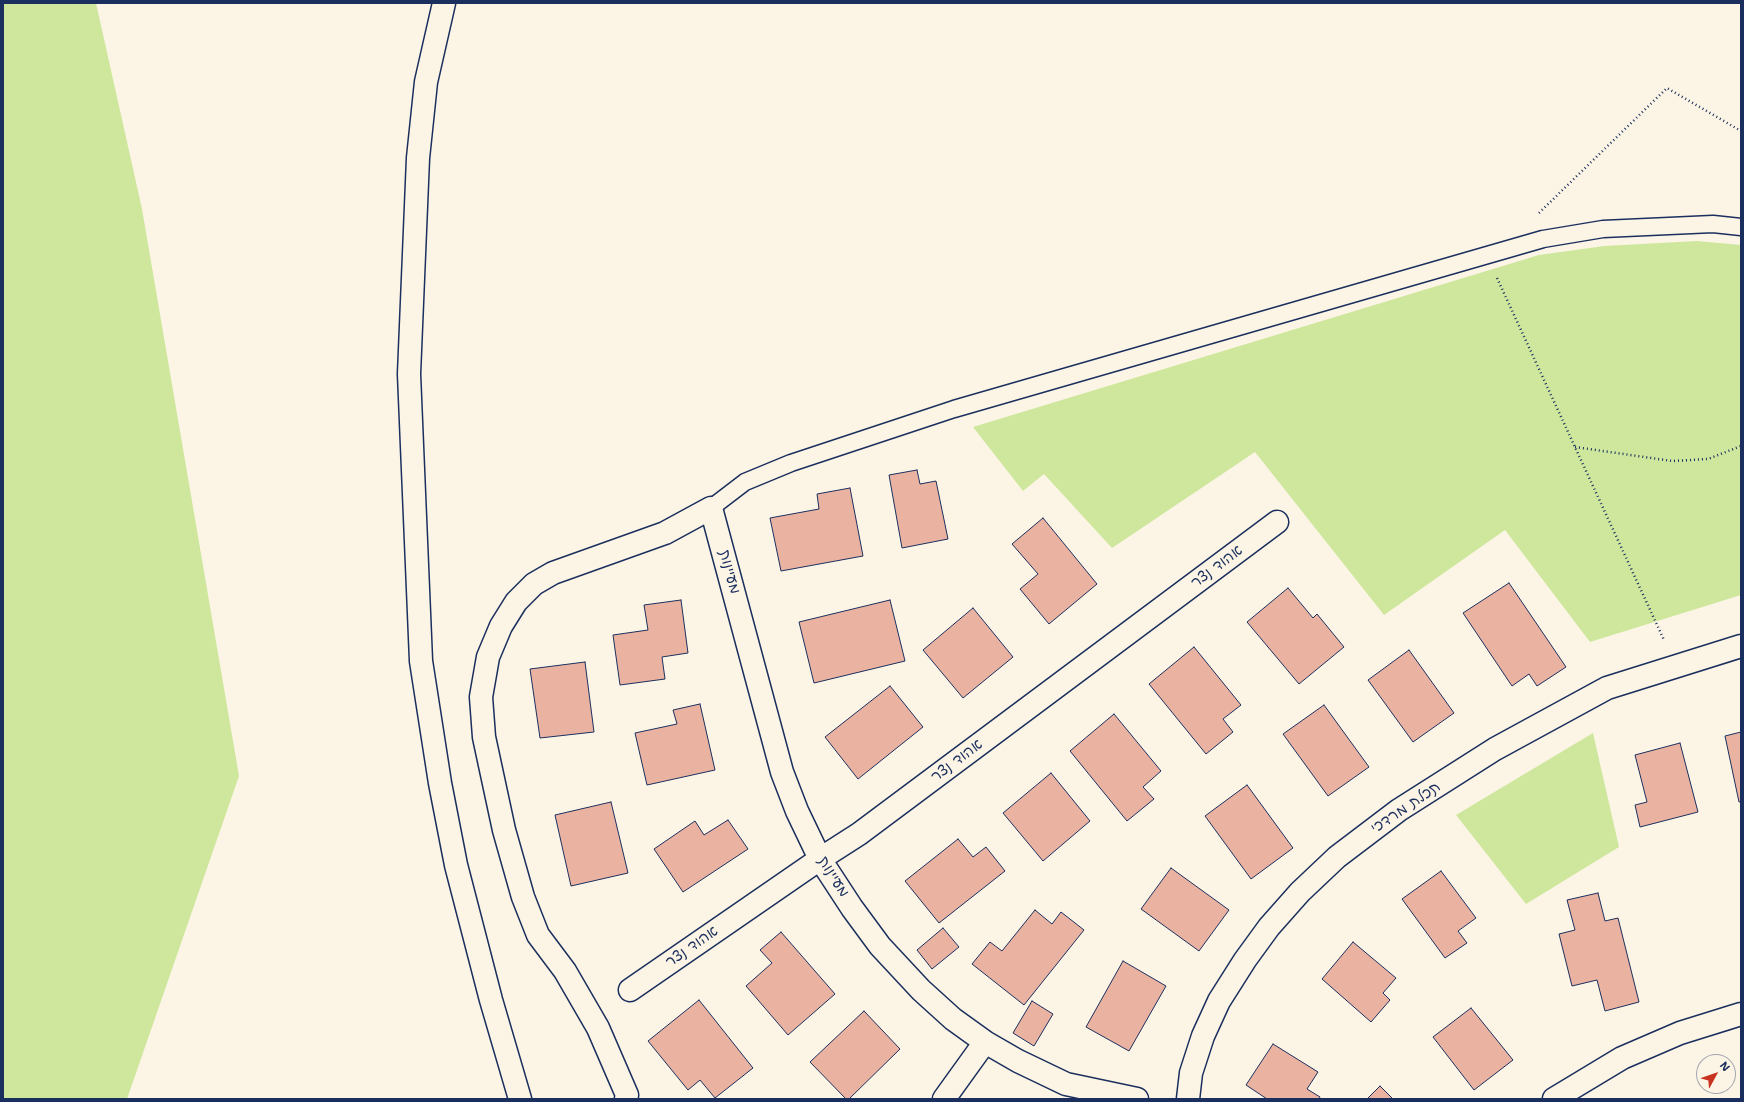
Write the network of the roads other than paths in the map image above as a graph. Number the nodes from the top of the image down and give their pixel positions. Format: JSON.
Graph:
{"nodes":[{"id":1,"x":444,"y":3,"type":"edge"},
{"id":2,"x":1741,"y":228,"type":"edge"},
{"id":3,"x":711,"y":508,"type":"junction"},
{"id":4,"x":1277,"y":522,"type":"dead end"},
{"id":5,"x":1741,"y":646,"type":"edge"},
{"id":6,"x":820,"y":858,"type":"junction"},
{"id":7,"x":630,"y":990,"type":"dead end"},
{"id":8,"x":1741,"y":1014,"type":"edge"},
{"id":9,"x":985,"y":1042,"type":"junction"},
{"id":10,"x":520,"y":1099,"type":"edge"},
{"id":11,"x":626,"y":1099,"type":"edge"},
{"id":12,"x":944,"y":1099,"type":"edge"},
{"id":13,"x":1137,"y":1099,"type":"edge"},
{"id":14,"x":1188,"y":1099,"type":"edge"},
{"id":15,"x":1554,"y":1099,"type":"edge"}],
"edges":[{"from":1,"to":10,"type":"street"},
{"from":2,"to":3,"type":"lane"},
{"from":3,"to":6,"type":"street","name":"מעיינות"},
{"from":3,"to":11,"type":"street"},
{"from":4,"to":6,"type":"street","name":"אהוד נצר"},
{"from":5,"to":14,"type":"street","name":"תכלת מרדכי"},
{"from":6,"to":7,"type":"street","name":"אהוד נצר"},
{"from":6,"to":9,"type":"street","name":"מעיינות"},
{"from":8,"to":15,"type":"street"},
{"from":9,"to":12,"type":"street"},
{"from":9,"to":13,"type":"street","name":"מעיינות"}]}
